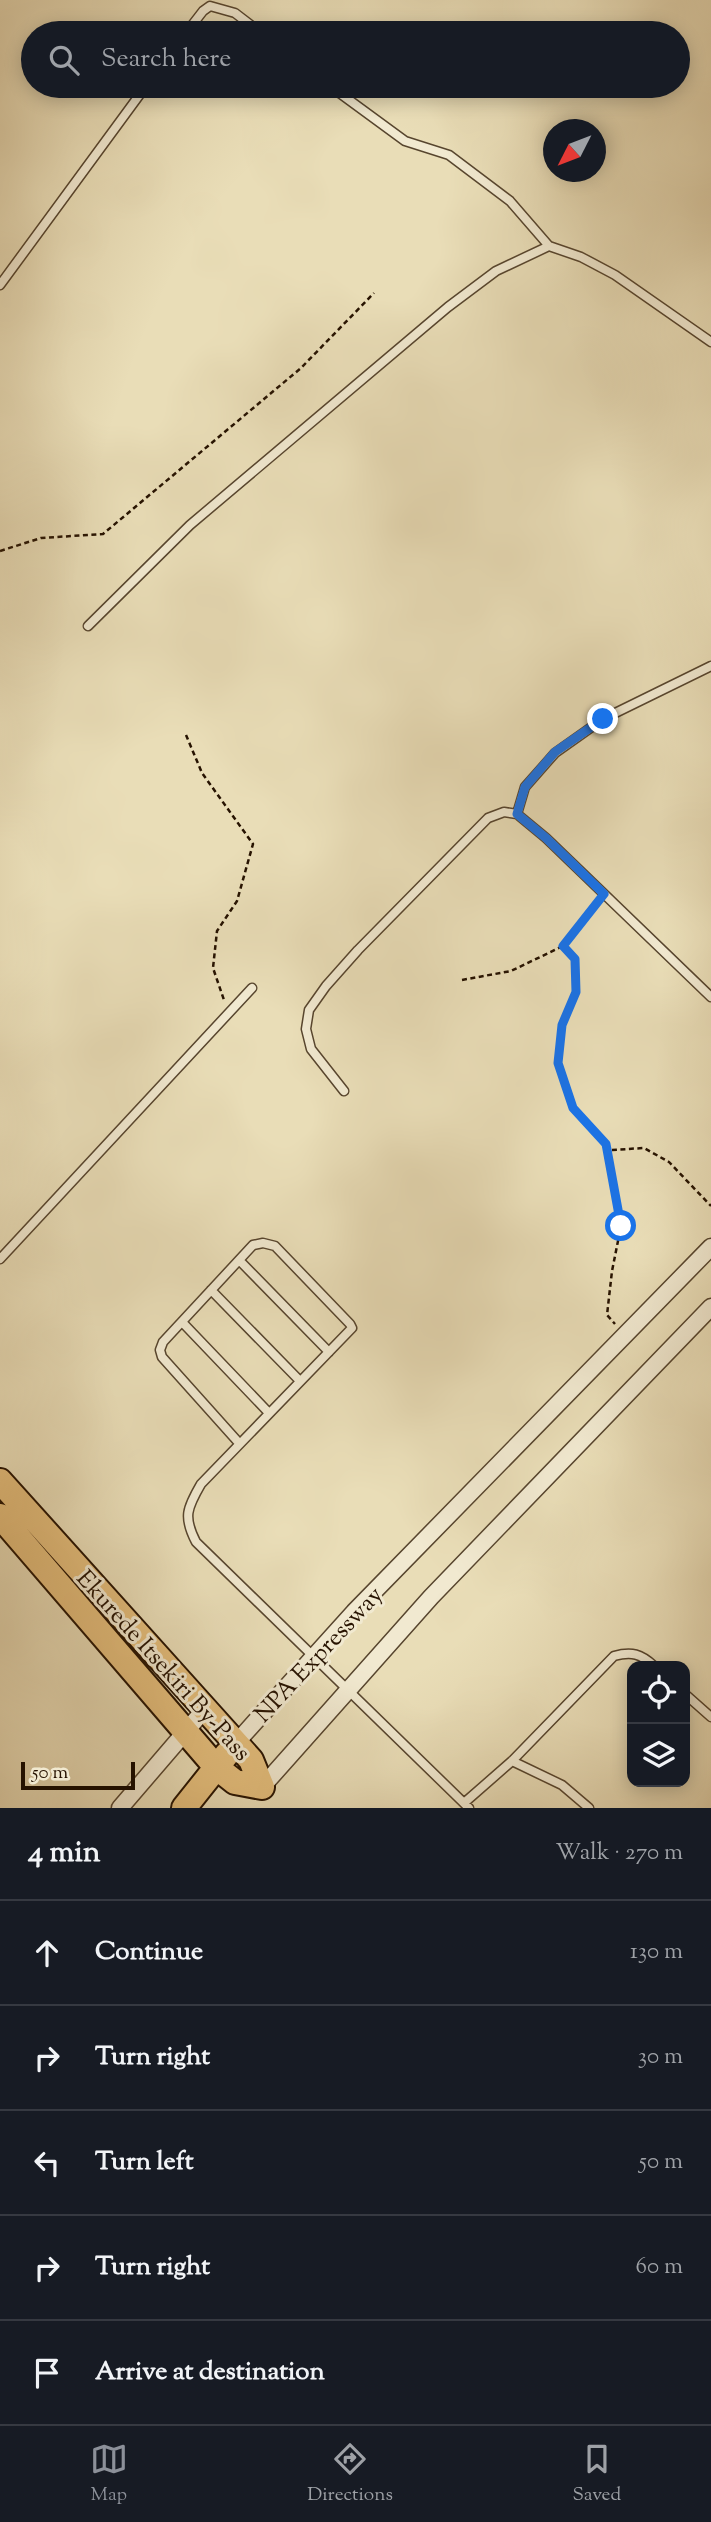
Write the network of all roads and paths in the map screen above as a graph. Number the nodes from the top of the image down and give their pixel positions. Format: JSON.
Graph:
{"nodes":[{"id":1,"x":195,"y":21,"type":"edge"},
{"id":2,"x":245,"y":21,"type":"edge"},
{"id":3,"x":137,"y":98,"type":"edge"},
{"id":4,"x":346,"y":98,"type":"edge"},
{"id":5,"x":549,"y":246,"type":"junction"},
{"id":6,"x":0,"y":285,"type":"edge"},
{"id":7,"x":374,"y":293,"type":"dead end"},
{"id":8,"x":711,"y":342,"type":"edge"},
{"id":9,"x":0,"y":551,"type":"edge"},
{"id":10,"x":88,"y":626,"type":"dead end"},
{"id":11,"x":711,"y":666,"type":"edge"},
{"id":12,"x":187,"y":735,"type":"dead end"},
{"id":13,"x":517,"y":814,"type":"junction"},
{"id":14,"x":604,"y":894,"type":"junction"},
{"id":15,"x":563,"y":946,"type":"junction"},
{"id":16,"x":462,"y":980,"type":"dead end"},
{"id":17,"x":252,"y":988,"type":"dead end"},
{"id":18,"x":711,"y":998,"type":"edge"},
{"id":19,"x":228,"y":1013,"type":"junction"},
{"id":20,"x":344,"y":1091,"type":"dead end"},
{"id":21,"x":606,"y":1144,"type":"junction"},
{"id":22,"x":711,"y":1206,"type":"edge"},
{"id":23,"x":711,"y":1247,"type":"edge"},
{"id":24,"x":0,"y":1259,"type":"edge"},
{"id":25,"x":239,"y":1260,"type":"junction"},
{"id":26,"x":211,"y":1290,"type":"junction"},
{"id":27,"x":711,"y":1307,"type":"edge"},
{"id":28,"x":182,"y":1322,"type":"junction"},
{"id":29,"x":625,"y":1335,"type":"junction"},
{"id":30,"x":329,"y":1352,"type":"junction"},
{"id":31,"x":300,"y":1381,"type":"junction"},
{"id":32,"x":269,"y":1413,"type":"junction"},
{"id":33,"x":239,"y":1443,"type":"junction"},
{"id":34,"x":0,"y":1481,"type":"edge"},
{"id":35,"x":0,"y":1516,"type":"edge"},
{"id":36,"x":312,"y":1658,"type":"junction"},
{"id":37,"x":648,"y":1661,"type":"edge"},
{"id":38,"x":346,"y":1690,"type":"junction"},
{"id":39,"x":690,"y":1698,"type":"edge"},
{"id":40,"x":205,"y":1709,"type":"junction"},
{"id":41,"x":711,"y":1717,"type":"edge"},
{"id":42,"x":184,"y":1731,"type":"junction"},
{"id":43,"x":236,"y":1743,"type":"junction"},
{"id":44,"x":512,"y":1761,"type":"junction"},
{"id":45,"x":216,"y":1767,"type":"junction"},
{"id":46,"x":262,"y":1787,"type":"junction"},
{"id":47,"x":467,"y":1806,"type":"edge"},
{"id":48,"x":120,"y":1808,"type":"edge"},
{"id":49,"x":184,"y":1808,"type":"edge"},
{"id":50,"x":247,"y":1808,"type":"edge"},
{"id":51,"x":589,"y":1808,"type":"edge"}],
"edges":[{"from":1,"to":2,"type":"lane"},
{"from":3,"to":6,"type":"lane"},
{"from":4,"to":5,"type":"lane"},
{"from":5,"to":8,"type":"lane"},
{"from":5,"to":10,"type":"lane"},
{"from":7,"to":9,"type":"path"},
{"from":11,"to":13,"type":"lane"},
{"from":12,"to":19,"type":"path"},
{"from":13,"to":14,"type":"lane"},
{"from":13,"to":20,"type":"lane"},
{"from":14,"to":15,"type":"path"},
{"from":14,"to":18,"type":"lane"},
{"from":15,"to":16,"type":"path"},
{"from":15,"to":21,"type":"path"},
{"from":17,"to":19,"type":"lane"},
{"from":19,"to":24,"type":"lane"},
{"from":21,"to":22,"type":"path"},
{"from":21,"to":29,"type":"path"},
{"from":23,"to":29,"type":"street","name":"NPA Expressway"},
{"from":25,"to":26,"type":"lane"},
{"from":25,"to":30,"type":"lane"},
{"from":25,"to":30,"type":"lane"},
{"from":26,"to":28,"type":"lane"},
{"from":26,"to":31,"type":"lane"},
{"from":27,"to":38,"type":"street","name":"NPA Expressway"},
{"from":28,"to":32,"type":"lane"},
{"from":28,"to":33,"type":"lane"},
{"from":29,"to":36,"type":"street","name":"NPA Expressway"},
{"from":30,"to":31,"type":"lane"},
{"from":31,"to":32,"type":"lane"},
{"from":32,"to":33,"type":"lane"},
{"from":33,"to":36,"type":"lane"},
{"from":34,"to":40,"type":"main road","name":"Ekurede Itsekiri By-Pass"},
{"from":35,"to":42,"type":"main road","name":"Ekurede Itsekiri By-Pass"},
{"from":36,"to":38,"type":"lane"},
{"from":36,"to":43,"type":"street","name":"NPA Expressway"},
{"from":37,"to":44,"type":"lane"},
{"from":38,"to":46,"type":"street","name":"NPA Expressway"},
{"from":38,"to":47,"type":"lane"},
{"from":39,"to":41,"type":"lane"},
{"from":40,"to":42,"type":"street"},
{"from":40,"to":43,"type":"main road","name":"Ekurede Itsekiri By-Pass"},
{"from":42,"to":45,"type":"main road","name":"Ekurede Itsekiri By-Pass"},
{"from":42,"to":48,"type":"street"},
{"from":43,"to":45,"type":"main road","name":"NPA Expressway"},
{"from":43,"to":46,"type":"main road","name":"Ekurede Itsekiri By-Pass"},
{"from":44,"to":47,"type":"lane"},
{"from":44,"to":51,"type":"lane"},
{"from":45,"to":46,"type":"main road","name":"Ekurede Itsekiri By-Pass"},
{"from":45,"to":49,"type":"main road","name":"NPA Expressway"},
{"from":46,"to":50,"type":"main road"}]}
